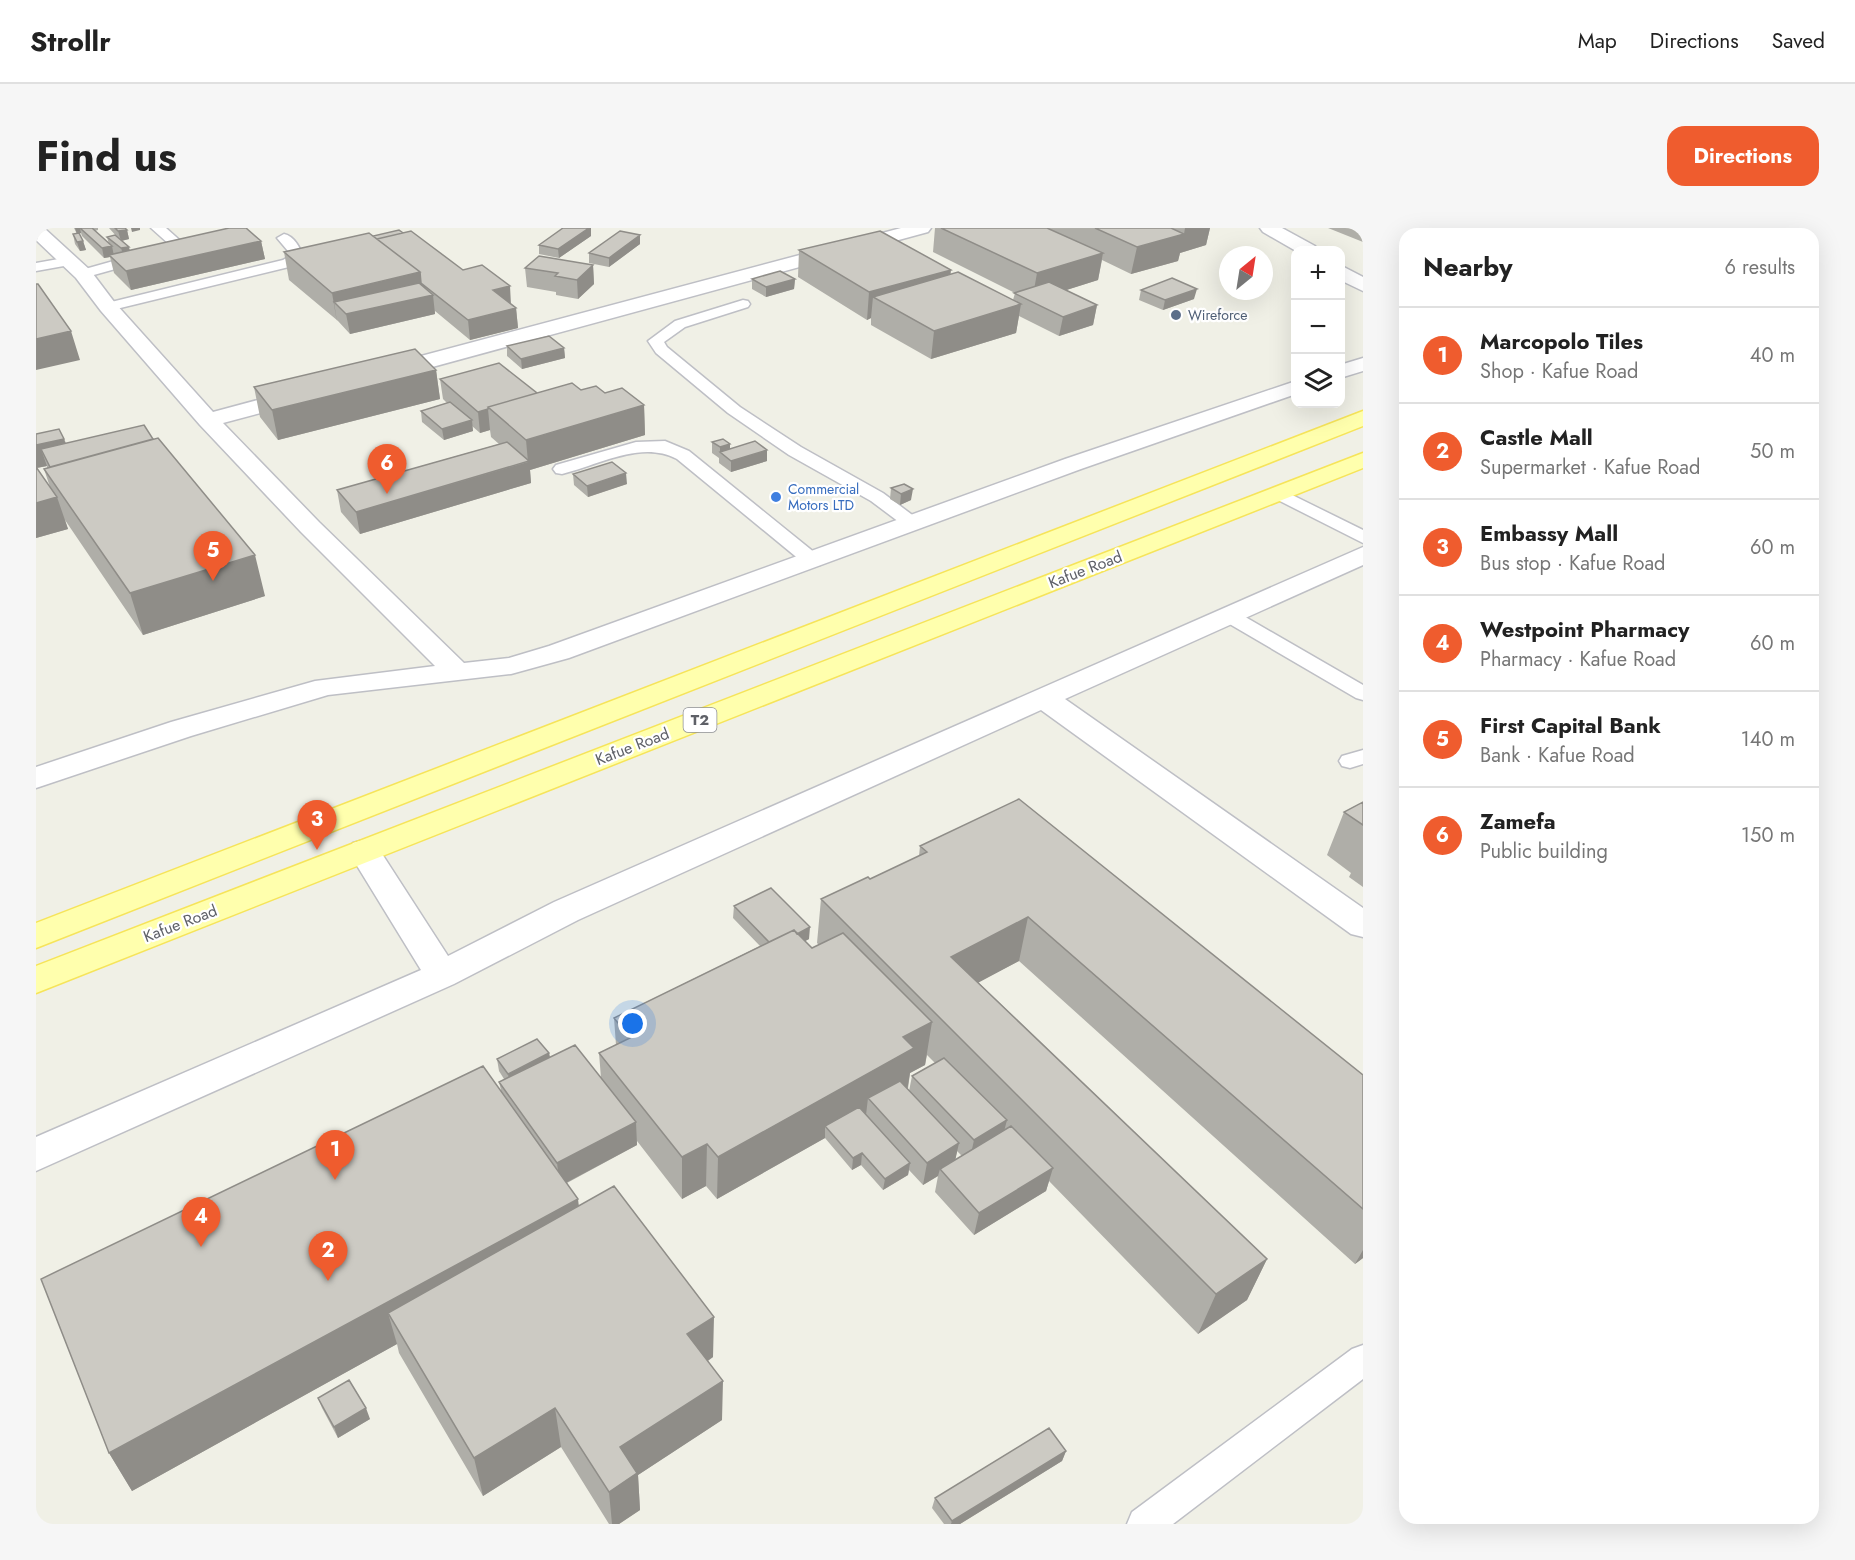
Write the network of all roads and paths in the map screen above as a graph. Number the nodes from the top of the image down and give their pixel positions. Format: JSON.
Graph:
{"nodes":[{"id":1,"x":158,"y":228,"type":"edge"},
{"id":2,"x":922,"y":228,"type":"edge"},
{"id":3,"x":1269,"y":228,"type":"edge"},
{"id":4,"x":36,"y":230,"type":"edge"},
{"id":5,"x":284,"y":237,"type":"dead end"},
{"id":6,"x":1301,"y":246,"type":"edge"},
{"id":7,"x":36,"y":267,"type":"edge"},
{"id":8,"x":76,"y":267,"type":"junction"},
{"id":9,"x":1345,"y":274,"type":"edge"},
{"id":10,"x":1363,"y":285,"type":"edge"},
{"id":11,"x":742,"y":304,"type":"dead end"},
{"id":12,"x":108,"y":307,"type":"junction"},
{"id":13,"x":1363,"y":364,"type":"edge"},
{"id":14,"x":1345,"y":371,"type":"edge"},
{"id":15,"x":363,"y":379,"type":"edge"},
{"id":16,"x":1291,"y":389,"type":"edge"},
{"id":17,"x":318,"y":391,"type":"edge"},
{"id":18,"x":1363,"y":418,"type":"edge"},
{"id":19,"x":208,"y":420,"type":"junction"},
{"id":20,"x":1363,"y":460,"type":"edge"},
{"id":21,"x":562,"y":469,"type":"dead end"},
{"id":22,"x":1278,"y":493,"type":"junction"},
{"id":23,"x":913,"y":524,"type":"junction"},
{"id":24,"x":1363,"y":537,"type":"edge"},
{"id":25,"x":1363,"y":555,"type":"edge"},
{"id":26,"x":813,"y":561,"type":"junction"},
{"id":27,"x":1228,"y":615,"type":"junction"},
{"id":28,"x":458,"y":673,"type":"junction"},
{"id":29,"x":1363,"y":694,"type":"edge"},
{"id":30,"x":1042,"y":697,"type":"junction"},
{"id":31,"x":36,"y":778,"type":"edge"},
{"id":32,"x":364,"y":851,"type":"junction"},
{"id":33,"x":1363,"y":925,"type":"edge"},
{"id":34,"x":36,"y":936,"type":"edge"},
{"id":35,"x":442,"y":975,"type":"junction"},
{"id":36,"x":36,"y":980,"type":"edge"},
{"id":37,"x":36,"y":1155,"type":"edge"},
{"id":38,"x":1363,"y":1360,"type":"edge"},
{"id":39,"x":1144,"y":1524,"type":"edge"}],
"edges":[{"from":1,"to":8,"type":"lane"},
{"from":2,"to":15,"type":"street"},
{"from":3,"to":6,"type":"street"},
{"from":4,"to":8,"type":"street"},
{"from":5,"to":12,"type":"lane"},
{"from":7,"to":8,"type":"lane"},
{"from":8,"to":12,"type":"street"},
{"from":9,"to":10,"type":"street"},
{"from":11,"to":23,"type":"lane"},
{"from":12,"to":19,"type":"street"},
{"from":13,"to":14,"type":"street"},
{"from":16,"to":23,"type":"street"},
{"from":17,"to":19,"type":"street"},
{"from":18,"to":34,"type":"main road","number":"T2"},
{"from":19,"to":28,"type":"street"},
{"from":20,"to":22,"type":"main road","name":"Kafue Road","number":"T2"},
{"from":21,"to":26,"type":"lane"},
{"from":22,"to":24,"type":"lane"},
{"from":22,"to":32,"type":"main road","name":"Kafue Road","number":"T2"},
{"from":23,"to":26,"type":"street"},
{"from":25,"to":27,"type":"street"},
{"from":26,"to":28,"type":"street"},
{"from":27,"to":29,"type":"lane"},
{"from":27,"to":30,"type":"street"},
{"from":28,"to":31,"type":"street"},
{"from":30,"to":33,"type":"street"},
{"from":30,"to":35,"type":"street"},
{"from":32,"to":35,"type":"street"},
{"from":32,"to":36,"type":"main road","name":"Kafue Road","number":"T2"},
{"from":35,"to":37,"type":"street"},
{"from":38,"to":39,"type":"lane"}]}
